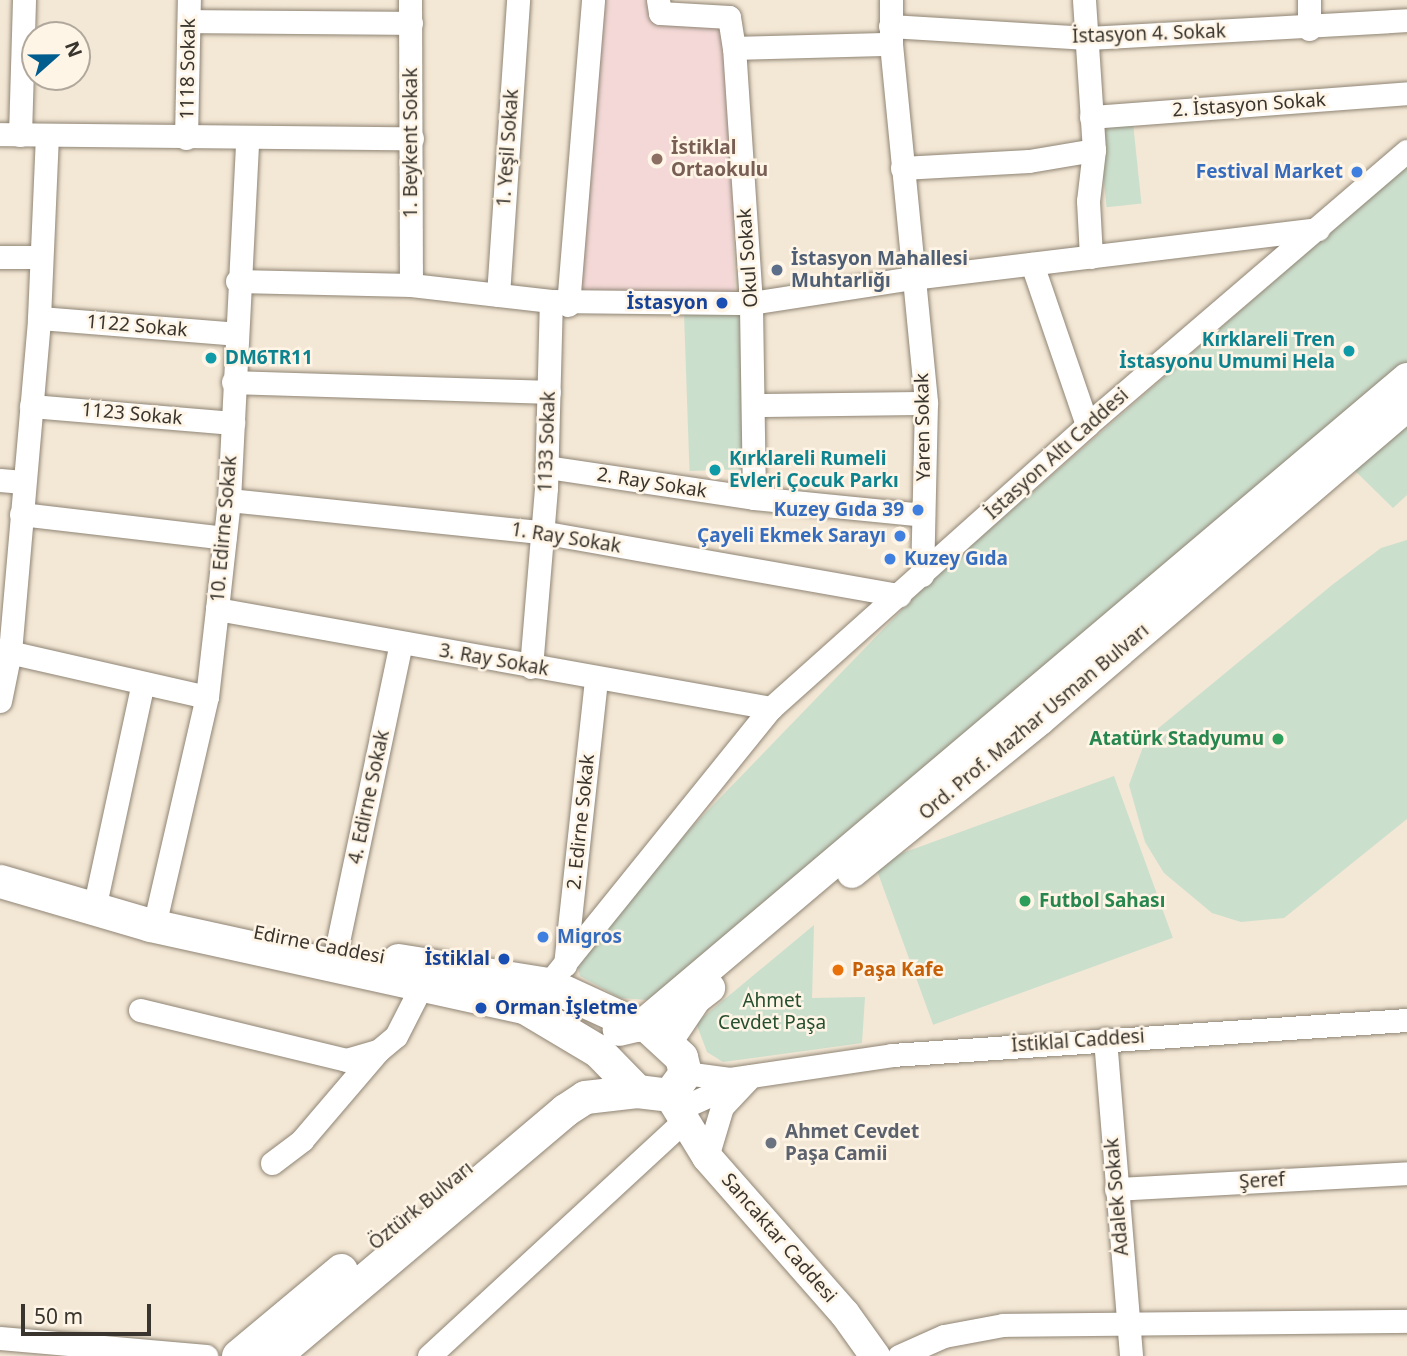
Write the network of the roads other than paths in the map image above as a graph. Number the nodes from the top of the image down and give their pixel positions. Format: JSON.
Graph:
{"nodes":[{"id":1,"x":24,"y":0,"type":"edge"},
{"id":2,"x":410,"y":0,"type":"edge"},
{"id":3,"x":518,"y":0,"type":"edge"},
{"id":4,"x":593,"y":0,"type":"edge"},
{"id":5,"x":658,"y":0,"type":"edge"},
{"id":6,"x":891,"y":0,"type":"edge"},
{"id":7,"x":1084,"y":0,"type":"edge"},
{"id":8,"x":1309,"y":0,"type":"edge"},
{"id":9,"x":189,"y":10,"type":"edge"},
{"id":10,"x":1407,"y":20,"type":"edge"},
{"id":11,"x":411,"y":23,"type":"junction"},
{"id":12,"x":1309,"y":29,"type":"junction"},
{"id":13,"x":891,"y":35,"type":"junction"},
{"id":14,"x":1088,"y":38,"type":"junction"},
{"id":15,"x":734,"y":48,"type":"junction"},
{"id":16,"x":1407,"y":93,"type":"edge"},
{"id":17,"x":1091,"y":117,"type":"junction"},
{"id":18,"x":10,"y":134,"type":"edge"},
{"id":19,"x":47,"y":135,"type":"junction"},
{"id":20,"x":186,"y":138,"type":"junction"},
{"id":21,"x":412,"y":138,"type":"junction"},
{"id":22,"x":247,"y":139,"type":"junction"},
{"id":23,"x":1094,"y":149,"type":"junction"},
{"id":24,"x":1407,"y":151,"type":"edge"},
{"id":25,"x":902,"y":168,"type":"junction"},
{"id":26,"x":1318,"y":229,"type":"junction"},
{"id":27,"x":0,"y":257,"type":"edge"},
{"id":28,"x":39,"y":257,"type":"junction"},
{"id":29,"x":1091,"y":257,"type":"junction"},
{"id":30,"x":1031,"y":264,"type":"junction"},
{"id":31,"x":913,"y":278,"type":"junction"},
{"id":32,"x":237,"y":281,"type":"junction"},
{"id":33,"x":411,"y":285,"type":"junction"},
{"id":34,"x":498,"y":295,"type":"junction"},
{"id":35,"x":563,"y":302,"type":"junction"},
{"id":36,"x":751,"y":303,"type":"junction"},
{"id":37,"x":39,"y":318,"type":"junction"},
{"id":38,"x":236,"y":334,"type":"junction"},
{"id":39,"x":233,"y":382,"type":"junction"},
{"id":40,"x":1400,"y":391,"type":"edge"},
{"id":41,"x":549,"y":392,"type":"junction"},
{"id":42,"x":926,"y":403,"type":"junction"},
{"id":43,"x":755,"y":405,"type":"junction"},
{"id":44,"x":31,"y":406,"type":"junction"},
{"id":45,"x":233,"y":423,"type":"junction"},
{"id":46,"x":1087,"y":425,"type":"junction"},
{"id":47,"x":547,"y":467,"type":"junction"},
{"id":48,"x":11,"y":481,"type":"edge"},
{"id":49,"x":754,"y":498,"type":"junction"},
{"id":50,"x":229,"y":500,"type":"junction"},
{"id":51,"x":22,"y":514,"type":"junction"},
{"id":52,"x":923,"y":515,"type":"junction"},
{"id":53,"x":541,"y":532,"type":"junction"},
{"id":54,"x":225,"y":538,"type":"junction"},
{"id":55,"x":922,"y":575,"type":"junction"},
{"id":56,"x":900,"y":595,"type":"junction"},
{"id":57,"x":217,"y":609,"type":"junction"},
{"id":58,"x":401,"y":643,"type":"junction"},
{"id":59,"x":5,"y":651,"type":"edge"},
{"id":60,"x":531,"y":667,"type":"junction"},
{"id":61,"x":596,"y":679,"type":"junction"},
{"id":62,"x":144,"y":683,"type":"junction"},
{"id":63,"x":206,"y":697,"type":"junction"},
{"id":64,"x":0,"y":701,"type":"edge"},
{"id":65,"x":771,"y":708,"type":"junction"},
{"id":66,"x":0,"y":864,"type":"edge"},
{"id":67,"x":0,"y":881,"type":"edge"},
{"id":68,"x":97,"y":895,"type":"junction"},
{"id":69,"x":157,"y":913,"type":"junction"},
{"id":70,"x":336,"y":951,"type":"junction"},
{"id":71,"x":556,"y":975,"type":"junction"},
{"id":72,"x":421,"y":987,"type":"junction"},
{"id":73,"x":140,"y":1010,"type":"dead end"},
{"id":74,"x":1407,"y":1020,"type":"edge"},
{"id":75,"x":649,"y":1030,"type":"junction"},
{"id":76,"x":1105,"y":1039,"type":"junction"},
{"id":77,"x":378,"y":1051,"type":"junction"},
{"id":78,"x":590,"y":1053,"type":"junction"},
{"id":79,"x":751,"y":1076,"type":"junction"},
{"id":80,"x":671,"y":1098,"type":"junction"},
{"id":81,"x":707,"y":1157,"type":"junction"},
{"id":82,"x":272,"y":1163,"type":"dead end"},
{"id":83,"x":1407,"y":1173,"type":"edge"},
{"id":84,"x":1116,"y":1189,"type":"junction"},
{"id":85,"x":1407,"y":1321,"type":"edge"},
{"id":86,"x":1128,"y":1324,"type":"junction"},
{"id":87,"x":0,"y":1338,"type":"edge"},
{"id":88,"x":205,"y":1356,"type":"edge"},
{"id":89,"x":238,"y":1356,"type":"edge"},
{"id":90,"x":274,"y":1356,"type":"edge"},
{"id":91,"x":429,"y":1356,"type":"edge"},
{"id":92,"x":875,"y":1356,"type":"edge"},
{"id":93,"x":899,"y":1356,"type":"edge"},
{"id":94,"x":1131,"y":1356,"type":"edge"}],
"edges":[{"from":1,"to":18,"type":"street"},
{"from":2,"to":11,"type":"street","name":"1. Beykent Sokak"},
{"from":3,"to":34,"type":"street","name":"1. Yeşil Sokak"},
{"from":4,"to":35,"type":"street","name":"1133 Sokak"},
{"from":5,"to":15,"type":"street","name":"Okul Sokak"},
{"from":6,"to":13,"type":"street","name":"Yaren Sokak"},
{"from":7,"to":14,"type":"street"},
{"from":8,"to":12,"type":"street"},
{"from":9,"to":11,"type":"street"},
{"from":9,"to":20,"type":"street","name":"1118 Sokak"},
{"from":10,"to":12,"type":"street","name":"İstasyon 4. Sokak"},
{"from":11,"to":21,"type":"street","name":"1. Beykent Sokak"},
{"from":12,"to":14,"type":"street","name":"İstasyon 4. Sokak"},
{"from":13,"to":14,"type":"street","name":"İstasyon 4. Sokak"},
{"from":13,"to":15,"type":"street"},
{"from":13,"to":25,"type":"street","name":"Yaren Sokak"},
{"from":14,"to":17,"type":"street"},
{"from":15,"to":36,"type":"street","name":"Okul Sokak"},
{"from":16,"to":17,"type":"street","name":"2. İstasyon Sokak"},
{"from":17,"to":23,"type":"street"},
{"from":18,"to":19,"type":"street"},
{"from":19,"to":20,"type":"street"},
{"from":19,"to":28,"type":"street"},
{"from":20,"to":22,"type":"street"},
{"from":21,"to":22,"type":"street"},
{"from":21,"to":33,"type":"street","name":"1. Beykent Sokak"},
{"from":22,"to":32,"type":"street","name":"10. Edirne Sokak"},
{"from":23,"to":25,"type":"street"},
{"from":23,"to":29,"type":"street"},
{"from":24,"to":26,"type":"street","name":"İstasyon Altı Caddesi"},
{"from":25,"to":31,"type":"street","name":"Yaren Sokak"},
{"from":26,"to":29,"type":"street"},
{"from":26,"to":46,"type":"street","name":"İstasyon Altı Caddesi"},
{"from":27,"to":28,"type":"street"},
{"from":28,"to":37,"type":"street"},
{"from":29,"to":30,"type":"street"},
{"from":30,"to":31,"type":"street"},
{"from":30,"to":46,"type":"street"},
{"from":31,"to":36,"type":"street"},
{"from":31,"to":42,"type":"street","name":"Yaren Sokak"},
{"from":32,"to":33,"type":"street"},
{"from":32,"to":38,"type":"street","name":"10. Edirne Sokak"},
{"from":33,"to":34,"type":"street"},
{"from":34,"to":35,"type":"street"},
{"from":35,"to":36,"type":"street"},
{"from":35,"to":41,"type":"street","name":"1133 Sokak"},
{"from":36,"to":43,"type":"street","name":"Okul Sokak"},
{"from":37,"to":38,"type":"street","name":"1122 Sokak"},
{"from":37,"to":44,"type":"street"},
{"from":38,"to":39,"type":"street","name":"10. Edirne Sokak"},
{"from":39,"to":41,"type":"street"},
{"from":39,"to":45,"type":"street","name":"10. Edirne Sokak"},
{"from":40,"to":75,"type":"main road","name":"Ord. Prof. Mazhar Usman Bulvarı"},
{"from":41,"to":47,"type":"street","name":"1133 Sokak"},
{"from":42,"to":43,"type":"street"},
{"from":42,"to":52,"type":"street","name":"Yaren Sokak"},
{"from":43,"to":49,"type":"street","name":"Okul Sokak"},
{"from":44,"to":45,"type":"street","name":"1123 Sokak"},
{"from":44,"to":48,"type":"street"},
{"from":45,"to":50,"type":"street","name":"10. Edirne Sokak"},
{"from":46,"to":55,"type":"street","name":"İstasyon Altı Caddesi"},
{"from":47,"to":49,"type":"street","name":"2. Ray Sokak"},
{"from":47,"to":53,"type":"street","name":"1133 Sokak"},
{"from":48,"to":51,"type":"street"},
{"from":49,"to":52,"type":"street","name":"2. Ray Sokak"},
{"from":50,"to":53,"type":"street","name":"1. Ray Sokak"},
{"from":50,"to":54,"type":"street","name":"10. Edirne Sokak"},
{"from":51,"to":54,"type":"street"},
{"from":51,"to":59,"type":"street"},
{"from":52,"to":55,"type":"street","name":"Yaren Sokak"},
{"from":53,"to":56,"type":"street","name":"1. Ray Sokak"},
{"from":53,"to":60,"type":"street","name":"1133 Sokak"},
{"from":54,"to":57,"type":"street","name":"10. Edirne Sokak"},
{"from":55,"to":56,"type":"street","name":"İstasyon Altı Caddesi"},
{"from":56,"to":65,"type":"street","name":"İstasyon Altı Caddesi"},
{"from":57,"to":58,"type":"street","name":"3. Ray Sokak"},
{"from":57,"to":63,"type":"street","name":"10. Edirne Sokak"},
{"from":58,"to":60,"type":"street","name":"3. Ray Sokak"},
{"from":58,"to":70,"type":"street","name":"4. Edirne Sokak"},
{"from":59,"to":62,"type":"street"},
{"from":59,"to":64,"type":"street"},
{"from":60,"to":61,"type":"street","name":"3. Ray Sokak"},
{"from":61,"to":65,"type":"street","name":"3. Ray Sokak"},
{"from":61,"to":71,"type":"street","name":"2. Edirne Sokak"},
{"from":62,"to":63,"type":"street"},
{"from":62,"to":68,"type":"street"},
{"from":63,"to":69,"type":"street","name":"10. Edirne Sokak"},
{"from":65,"to":71,"type":"street","name":"İstasyon Altı Caddesi"},
{"from":66,"to":68,"type":"highway","name":"Edirne Caddesi"},
{"from":67,"to":72,"type":"highway","name":"Edirne Caddesi"},
{"from":68,"to":69,"type":"highway","name":"Edirne Caddesi"},
{"from":69,"to":70,"type":"highway","name":"Edirne Caddesi"},
{"from":70,"to":71,"type":"highway","name":"Edirne Caddesi"},
{"from":71,"to":75,"type":"highway","name":"Edirne Caddesi"},
{"from":72,"to":77,"type":"street"},
{"from":72,"to":78,"type":"highway","name":"Edirne Caddesi"},
{"from":73,"to":77,"type":"street"},
{"from":74,"to":76,"type":"street","name":"İstiklal Caddesi"},
{"from":75,"to":78,"type":"highway","name":"Öztürk Bulvarı"},
{"from":75,"to":80,"type":"highway"},
{"from":76,"to":79,"type":"street","name":"İstiklal Caddesi"},
{"from":76,"to":84,"type":"street","name":"Adalek Sokak"},
{"from":77,"to":82,"type":"street"},
{"from":78,"to":80,"type":"highway"},
{"from":78,"to":89,"type":"highway","name":"Öztürk Bulvarı"},
{"from":79,"to":80,"type":"street"},
{"from":79,"to":80,"type":"street"},
{"from":79,"to":81,"type":"street"},
{"from":80,"to":81,"type":"main road","name":"Sancaktar Caddesi"},
{"from":80,"to":90,"type":"highway","name":"Öztürk Bulvarı"},
{"from":80,"to":91,"type":"street"},
{"from":81,"to":92,"type":"main road","name":"Sancaktar Caddesi"},
{"from":83,"to":84,"type":"street","name":"Şeref"},
{"from":84,"to":86,"type":"street","name":"Adalek Sokak"},
{"from":85,"to":86,"type":"street"},
{"from":86,"to":93,"type":"street"},
{"from":86,"to":94,"type":"street","name":"Adalek Sokak"},
{"from":87,"to":88,"type":"street"}]}
